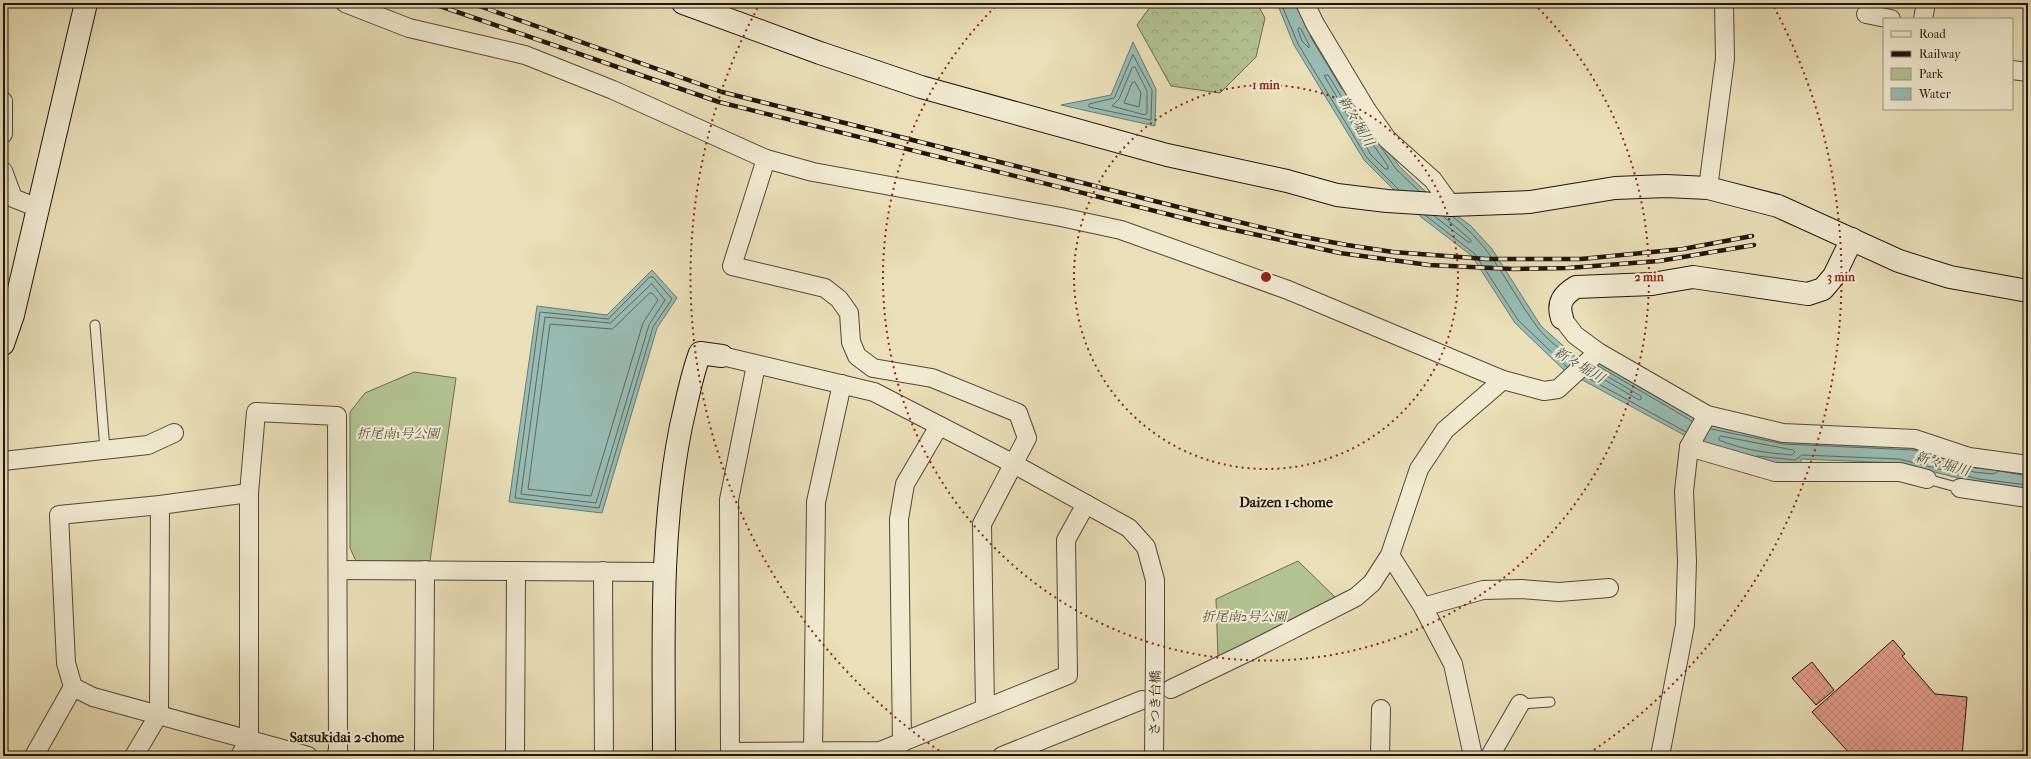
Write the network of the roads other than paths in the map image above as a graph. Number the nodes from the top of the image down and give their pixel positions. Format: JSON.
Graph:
{"nodes":[{"id":1,"x":86,"y":3,"type":"edge"},
{"id":2,"x":345,"y":3,"type":"edge"},
{"id":3,"x":683,"y":3,"type":"edge"},
{"id":4,"x":1305,"y":3,"type":"edge"},
{"id":5,"x":1319,"y":3,"type":"edge"},
{"id":6,"x":1724,"y":3,"type":"edge"},
{"id":7,"x":1926,"y":3,"type":"edge"},
{"id":8,"x":1866,"y":14,"type":"dead end"},
{"id":9,"x":1885,"y":18,"type":"edge"},
{"id":10,"x":1923,"y":18,"type":"edge"},
{"id":11,"x":1315,"y":24,"type":"junction"},
{"id":12,"x":2013,"y":70,"type":"edge"},
{"id":13,"x":2028,"y":72,"type":"edge"},
{"id":14,"x":3,"y":101,"type":"edge"},
{"id":15,"x":3,"y":134,"type":"edge"},
{"id":16,"x":766,"y":159,"type":"junction"},
{"id":17,"x":3,"y":171,"type":"edge"},
{"id":18,"x":1708,"y":188,"type":"junction"},
{"id":19,"x":1451,"y":205,"type":"junction"},
{"id":20,"x":38,"y":208,"type":"junction"},
{"id":21,"x":1852,"y":239,"type":"junction"},
{"id":22,"x":2028,"y":291,"type":"edge"},
{"id":23,"x":1562,"y":318,"type":"joint"},
{"id":24,"x":95,"y":325,"type":"dead end"},
{"id":25,"x":3,"y":344,"type":"edge"},
{"id":26,"x":1594,"y":355,"type":"junction"},
{"id":27,"x":722,"y":356,"type":"joint"},
{"id":28,"x":756,"y":365,"type":"junction"},
{"id":29,"x":1503,"y":380,"type":"junction"},
{"id":30,"x":842,"y":384,"type":"junction"},
{"id":31,"x":1708,"y":415,"type":"junction"},
{"id":32,"x":939,"y":426,"type":"junction"},
{"id":33,"x":174,"y":433,"type":"dead end"},
{"id":34,"x":1689,"y":447,"type":"junction"},
{"id":35,"x":105,"y":450,"type":"junction"},
{"id":36,"x":3,"y":461,"type":"edge"},
{"id":37,"x":1012,"y":463,"type":"junction"},
{"id":38,"x":2028,"y":465,"type":"edge"},
{"id":39,"x":1927,"y":479,"type":"joint"},
{"id":40,"x":1960,"y":488,"type":"joint"},
{"id":41,"x":249,"y":493,"type":"junction"},
{"id":42,"x":2028,"y":498,"type":"edge"},
{"id":43,"x":1086,"y":504,"type":"junction"},
{"id":44,"x":160,"y":505,"type":"junction"},
{"id":45,"x":1390,"y":555,"type":"junction"},
{"id":46,"x":338,"y":570,"type":"junction"},
{"id":47,"x":425,"y":570,"type":"junction"},
{"id":48,"x":516,"y":571,"type":"junction"},
{"id":49,"x":603,"y":571,"type":"junction"},
{"id":50,"x":664,"y":572,"type":"junction"},
{"id":51,"x":1609,"y":588,"type":"dead end"},
{"id":52,"x":1423,"y":607,"type":"junction"},
{"id":53,"x":73,"y":687,"type":"junction"},
{"id":54,"x":1171,"y":689,"type":"dead end"},
{"id":55,"x":1142,"y":700,"type":"dead end"},
{"id":56,"x":1550,"y":702,"type":"dead end"},
{"id":57,"x":1520,"y":704,"type":"joint"},
{"id":58,"x":985,"y":708,"type":"junction"},
{"id":59,"x":1381,"y":709,"type":"dead end"},
{"id":60,"x":159,"y":714,"type":"junction"},
{"id":61,"x":249,"y":740,"type":"junction"},
{"id":62,"x":902,"y":743,"type":"junction"},
{"id":63,"x":813,"y":754,"type":"edge"},
{"id":64,"x":1154,"y":755,"type":"edge"},
{"id":65,"x":34,"y":756,"type":"edge"},
{"id":66,"x":134,"y":756,"type":"edge"},
{"id":67,"x":240,"y":756,"type":"edge"},
{"id":68,"x":308,"y":756,"type":"edge"},
{"id":69,"x":336,"y":756,"type":"edge"},
{"id":70,"x":424,"y":756,"type":"edge"},
{"id":71,"x":515,"y":756,"type":"edge"},
{"id":72,"x":604,"y":756,"type":"edge"},
{"id":73,"x":664,"y":756,"type":"edge"},
{"id":74,"x":1002,"y":756,"type":"edge"},
{"id":75,"x":1380,"y":756,"type":"edge"},
{"id":76,"x":1473,"y":756,"type":"edge"},
{"id":77,"x":1490,"y":756,"type":"edge"},
{"id":78,"x":1660,"y":756,"type":"edge"}],
"edges":[{"from":1,"to":20,"type":"street"},
{"from":2,"to":16,"type":"street"},
{"from":3,"to":19,"type":"street"},
{"from":4,"to":11,"type":"street"},
{"from":5,"to":11,"type":"street"},
{"from":6,"to":18,"type":"street"},
{"from":7,"to":10,"type":"street"},
{"from":8,"to":9,"type":"street"},
{"from":11,"to":19,"type":"street"},
{"from":12,"to":13,"type":"street"},
{"from":14,"to":15,"type":"street"},
{"from":16,"to":29,"type":"street"},
{"from":16,"to":37,"type":"street"},
{"from":17,"to":20,"type":"street"},
{"from":18,"to":19,"type":"street"},
{"from":18,"to":21,"type":"street"},
{"from":20,"to":25,"type":"street"},
{"from":21,"to":22,"type":"street"},
{"from":21,"to":23,"type":"street"},
{"from":23,"to":26,"type":"street"},
{"from":24,"to":35,"type":"lane"},
{"from":26,"to":29,"type":"street"},
{"from":26,"to":31,"type":"street"},
{"from":27,"to":28,"type":"street","name":"さつき台橋"},
{"from":27,"to":50,"type":"street"},
{"from":28,"to":30,"type":"street","name":"さつき台橋"},
{"from":28,"to":63,"type":"street"},
{"from":29,"to":45,"type":"street"},
{"from":30,"to":32,"type":"street","name":"さつき台橋"},
{"from":30,"to":63,"type":"street"},
{"from":31,"to":34,"type":"street"},
{"from":31,"to":38,"type":"street"},
{"from":32,"to":37,"type":"street","name":"さつき台橋"},
{"from":32,"to":62,"type":"street"},
{"from":33,"to":35,"type":"street"},
{"from":34,"to":39,"type":"street"},
{"from":34,"to":78,"type":"street"},
{"from":35,"to":36,"type":"street"},
{"from":37,"to":43,"type":"street","name":"さつき台橋"},
{"from":37,"to":58,"type":"street"},
{"from":39,"to":40,"type":"lane"},
{"from":40,"to":42,"type":"street"},
{"from":41,"to":44,"type":"street"},
{"from":41,"to":46,"type":"street"},
{"from":41,"to":61,"type":"street"},
{"from":43,"to":58,"type":"street"},
{"from":43,"to":64,"type":"street","name":"さつき台橋","bridge":true},
{"from":44,"to":53,"type":"street"},
{"from":44,"to":60,"type":"street"},
{"from":45,"to":52,"type":"street"},
{"from":45,"to":54,"type":"street"},
{"from":46,"to":47,"type":"street"},
{"from":46,"to":69,"type":"street"},
{"from":47,"to":48,"type":"street"},
{"from":47,"to":70,"type":"street"},
{"from":48,"to":49,"type":"street"},
{"from":48,"to":71,"type":"street"},
{"from":49,"to":50,"type":"street"},
{"from":49,"to":72,"type":"street"},
{"from":50,"to":73,"type":"street"},
{"from":51,"to":52,"type":"street"},
{"from":52,"to":76,"type":"street"},
{"from":53,"to":60,"type":"street"},
{"from":53,"to":65,"type":"street"},
{"from":55,"to":74,"type":"street"},
{"from":56,"to":57,"type":"lane"},
{"from":57,"to":77,"type":"street"},
{"from":58,"to":62,"type":"street"},
{"from":59,"to":75,"type":"street"},
{"from":60,"to":61,"type":"street"},
{"from":60,"to":66,"type":"street"},
{"from":61,"to":67,"type":"street"},
{"from":61,"to":68,"type":"street"},
{"from":62,"to":63,"type":"street"}]}
